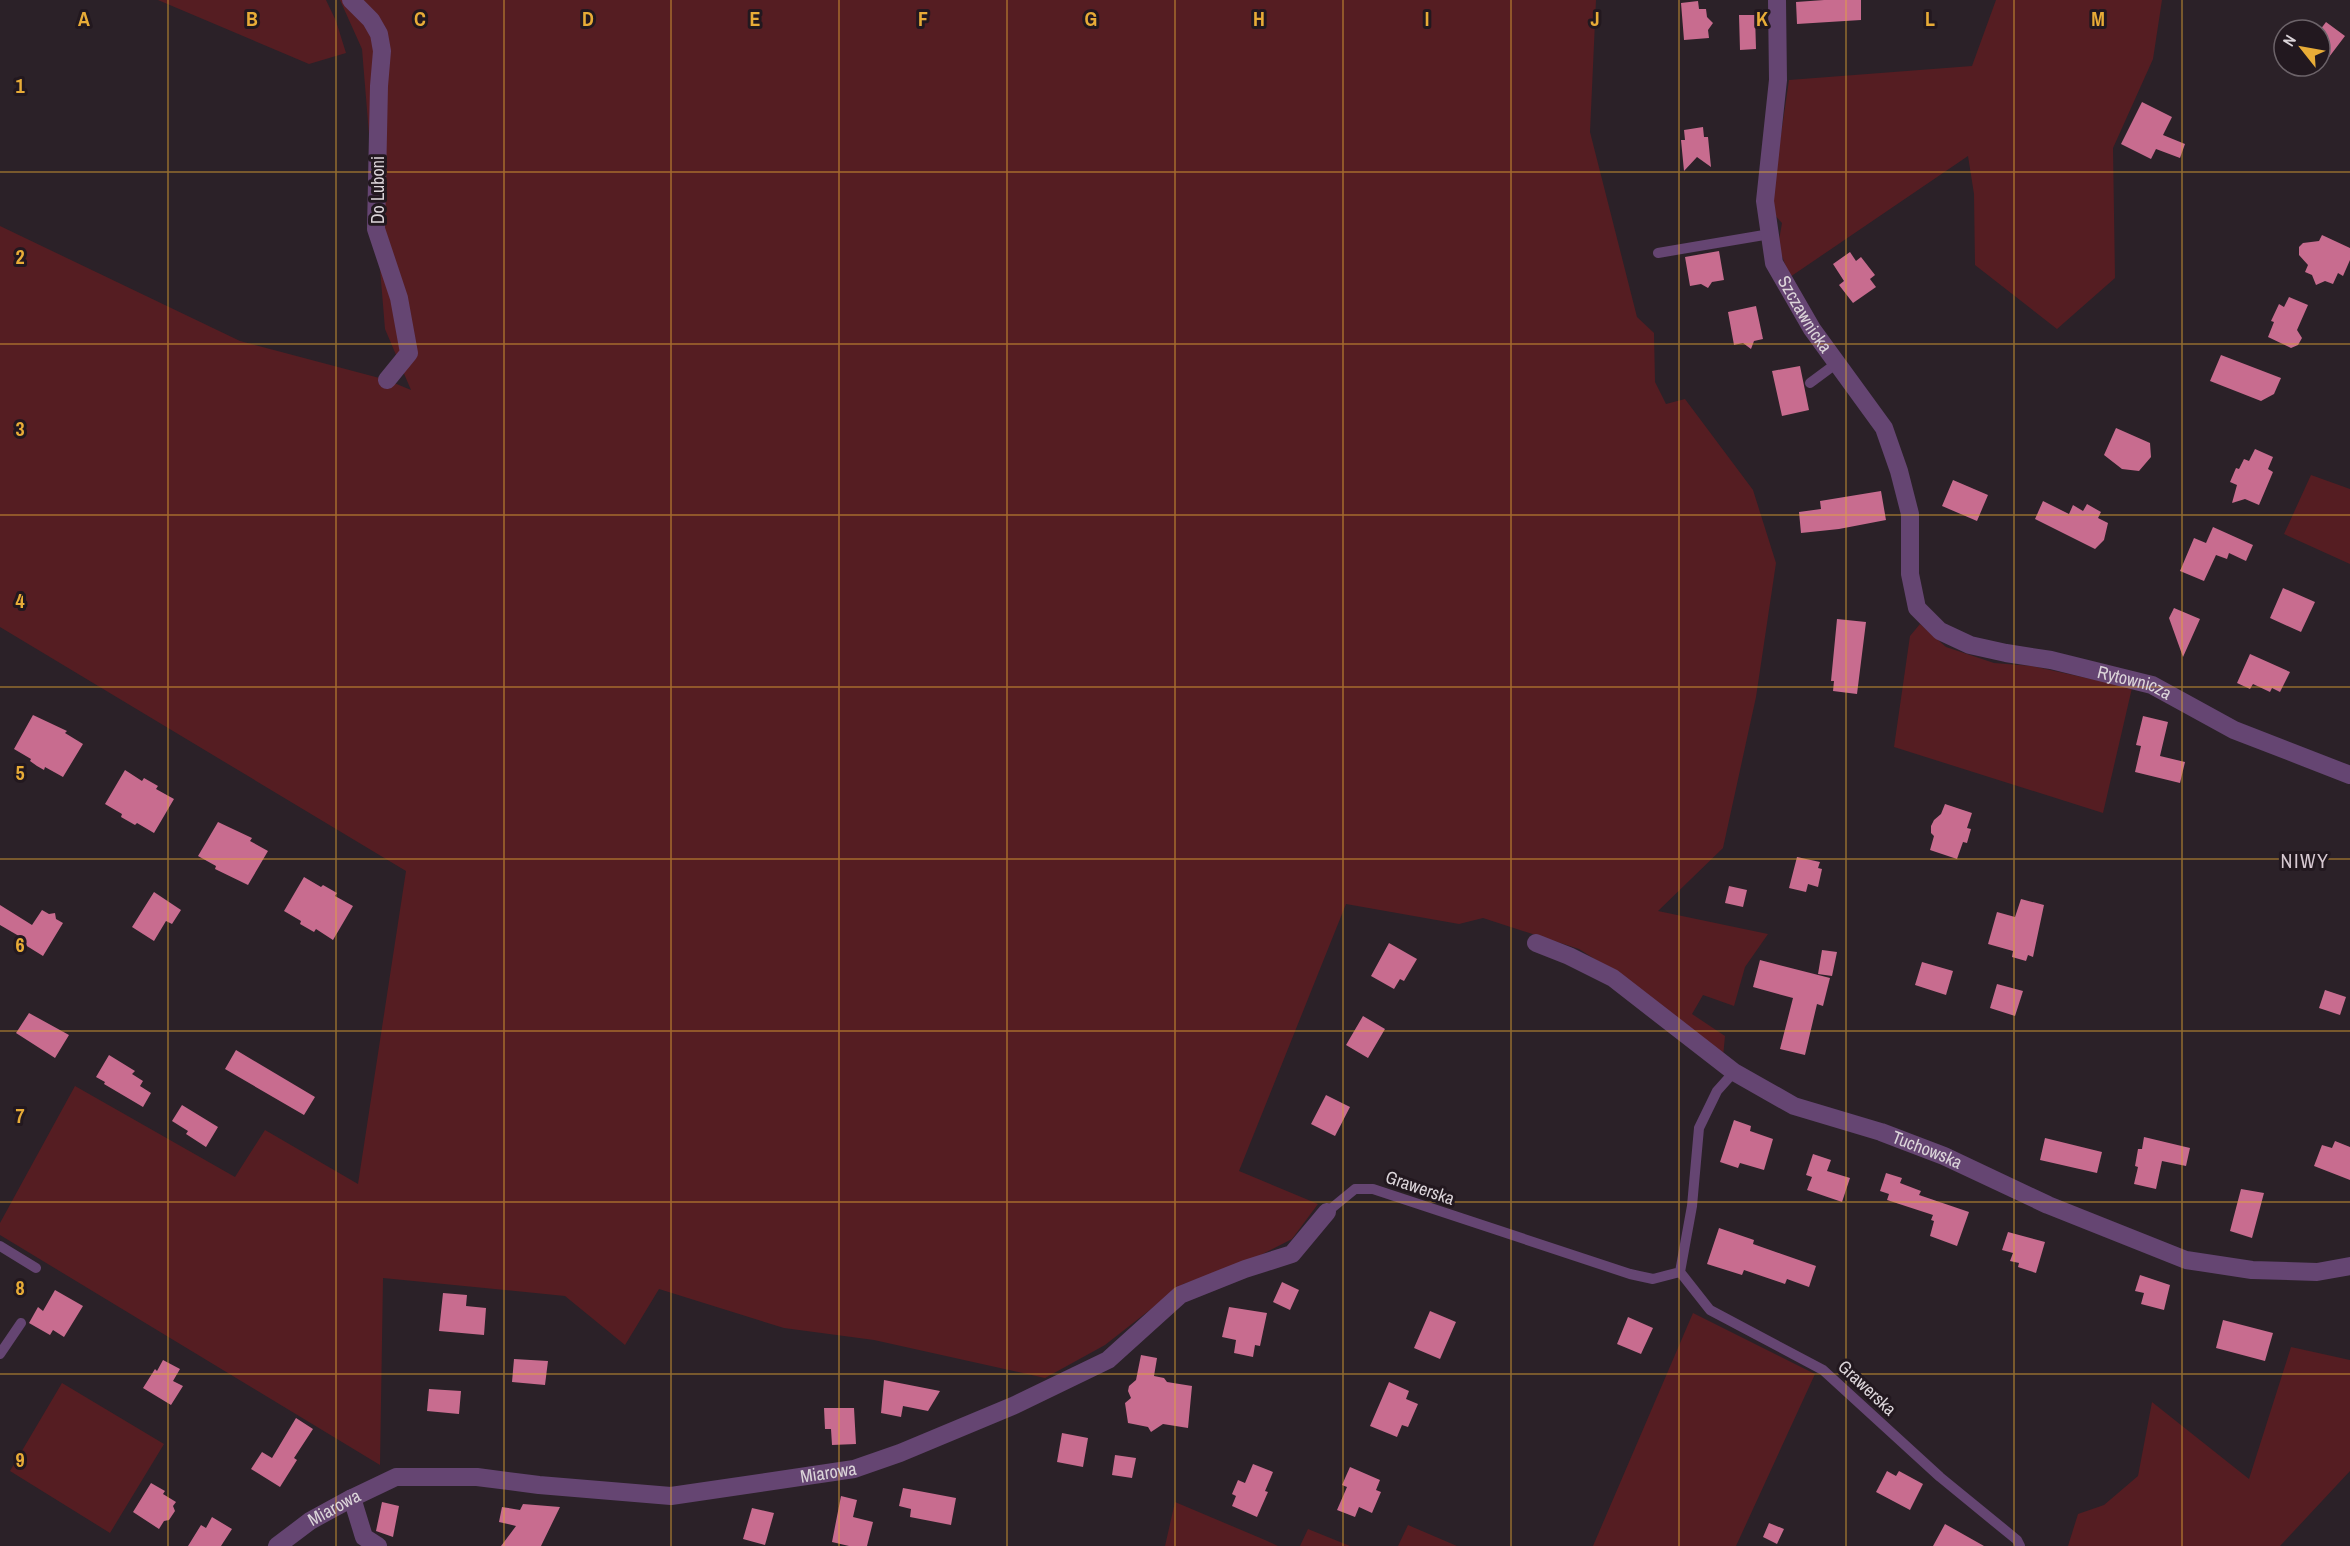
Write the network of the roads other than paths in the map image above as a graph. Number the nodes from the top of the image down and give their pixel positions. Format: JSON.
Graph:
{"nodes":[{"id":1,"x":351,"y":0,"type":"edge"},
{"id":2,"x":1777,"y":0,"type":"edge"},
{"id":3,"x":1770,"y":234,"type":"junction"},
{"id":4,"x":1658,"y":253,"type":"dead end"},
{"id":5,"x":1837,"y":363,"type":"junction"},
{"id":6,"x":387,"y":380,"type":"dead end"},
{"id":7,"x":1810,"y":383,"type":"dead end"},
{"id":8,"x":1917,"y":608,"type":"joint"},
{"id":9,"x":2350,"y":775,"type":"edge"},
{"id":10,"x":1536,"y":943,"type":"dead end"},
{"id":11,"x":1734,"y":1072,"type":"junction"},
{"id":12,"x":1327,"y":1212,"type":"joint"},
{"id":13,"x":0,"y":1246,"type":"edge"},
{"id":14,"x":2350,"y":1266,"type":"edge"},
{"id":15,"x":36,"y":1268,"type":"dead end"},
{"id":16,"x":1680,"y":1272,"type":"junction"},
{"id":17,"x":21,"y":1323,"type":"dead end"},
{"id":18,"x":0,"y":1354,"type":"edge"},
{"id":19,"x":352,"y":1498,"type":"junction"},
{"id":20,"x":277,"y":1546,"type":"edge"},
{"id":21,"x":378,"y":1546,"type":"edge"},
{"id":22,"x":2020,"y":1546,"type":"edge"}],
"edges":[{"from":1,"to":6,"type":"street","name":"Do Luboni"},
{"from":2,"to":3,"type":"street","name":"Szczawnicka"},
{"from":3,"to":4,"type":"lane"},
{"from":3,"to":5,"type":"street","name":"Szczawnicka"},
{"from":5,"to":7,"type":"lane"},
{"from":5,"to":8,"type":"street","name":"Szczawnicka"},
{"from":8,"to":9,"type":"street","name":"Rytownicza"},
{"from":10,"to":11,"type":"street","name":"Tuchowska"},
{"from":11,"to":14,"type":"street","name":"Tuchowska"},
{"from":11,"to":16,"type":"lane"},
{"from":12,"to":16,"type":"lane","name":"Grawerska"},
{"from":12,"to":19,"type":"street","name":"Miarowa"},
{"from":13,"to":15,"type":"lane"},
{"from":16,"to":22,"type":"lane","name":"Grawerska"},
{"from":17,"to":18,"type":"lane"},
{"from":19,"to":20,"type":"street","name":"Miarowa"},
{"from":19,"to":21,"type":"street"}]}
